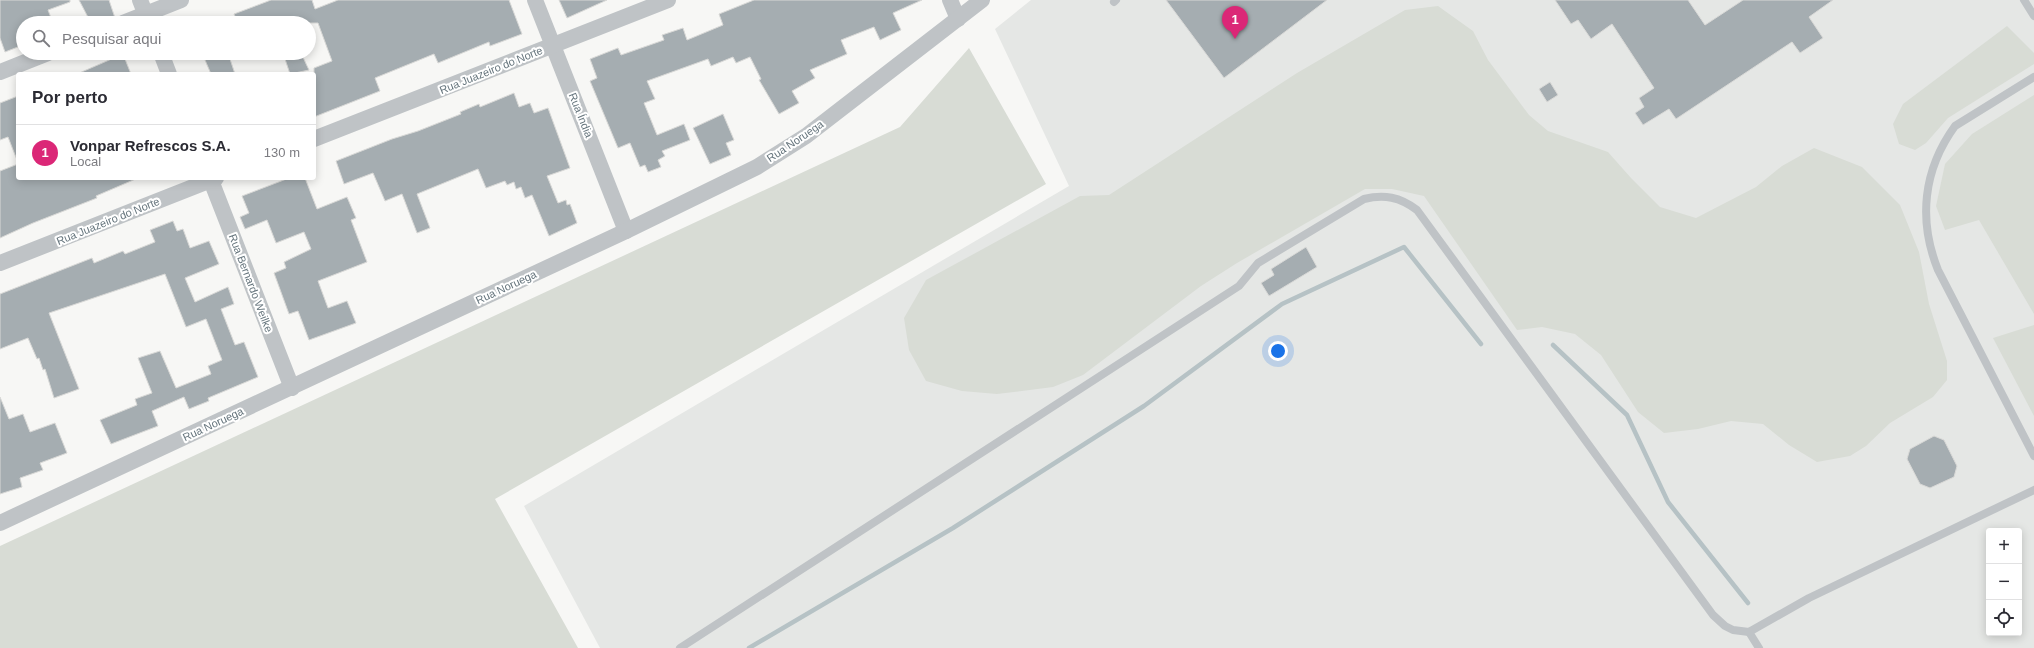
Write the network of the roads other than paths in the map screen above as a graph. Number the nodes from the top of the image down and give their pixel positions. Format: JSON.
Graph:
{"nodes":[{"id":1,"x":181,"y":0,"type":"edge"},
{"id":2,"x":535,"y":0,"type":"edge"},
{"id":3,"x":668,"y":0,"type":"edge"},
{"id":4,"x":950,"y":0,"type":"edge"},
{"id":5,"x":982,"y":0,"type":"edge"},
{"id":6,"x":2024,"y":0,"type":"edge"},
{"id":7,"x":145,"y":12,"type":"edge"},
{"id":8,"x":2034,"y":16,"type":"edge"},
{"id":9,"x":958,"y":19,"type":"junction"},
{"id":10,"x":553,"y":45,"type":"junction"},
{"id":11,"x":30,"y":60,"type":"edge"},
{"id":12,"x":163,"y":60,"type":"edge"},
{"id":13,"x":0,"y":72,"type":"edge"},
{"id":14,"x":168,"y":72,"type":"edge"},
{"id":15,"x":2034,"y":76,"type":"edge"},
{"id":16,"x":316,"y":139,"type":"edge"},
{"id":17,"x":209,"y":180,"type":"edge"},
{"id":18,"x":212,"y":180,"type":"edge"},
{"id":19,"x":626,"y":231,"type":"junction"},
{"id":20,"x":0,"y":263,"type":"edge"},
{"id":21,"x":292,"y":388,"type":"junction"},
{"id":22,"x":2034,"y":456,"type":"edge"},
{"id":23,"x":2034,"y":490,"type":"edge"},
{"id":24,"x":0,"y":523,"type":"edge"},
{"id":25,"x":1749,"y":632,"type":"junction"},
{"id":26,"x":680,"y":648,"type":"edge"},
{"id":27,"x":1759,"y":648,"type":"edge"}],
"edges":[{"from":1,"to":7,"type":"street"},
{"from":2,"to":10,"type":"street","name":"Rua Índia"},
{"from":3,"to":10,"type":"street","name":"Rua Juazeiro do Norte"},
{"from":4,"to":9,"type":"street"},
{"from":5,"to":9,"type":"street","name":"Rua Noruega"},
{"from":6,"to":8,"type":"lane"},
{"from":9,"to":19,"type":"street","name":"Rua Noruega"},
{"from":10,"to":16,"type":"street","name":"Rua Juazeiro do Norte"},
{"from":10,"to":19,"type":"street","name":"Rua Índia"},
{"from":11,"to":13,"type":"street"},
{"from":12,"to":14,"type":"street"},
{"from":15,"to":22,"type":"lane"},
{"from":17,"to":20,"type":"street","name":"Rua Juazeiro do Norte"},
{"from":18,"to":21,"type":"street","name":"Rua Bernardo Weilke"},
{"from":19,"to":21,"type":"street","name":"Rua Noruega"},
{"from":21,"to":24,"type":"street","name":"Rua Noruega"},
{"from":23,"to":25,"type":"lane"},
{"from":25,"to":26,"type":"lane"},
{"from":25,"to":27,"type":"lane"}]}
